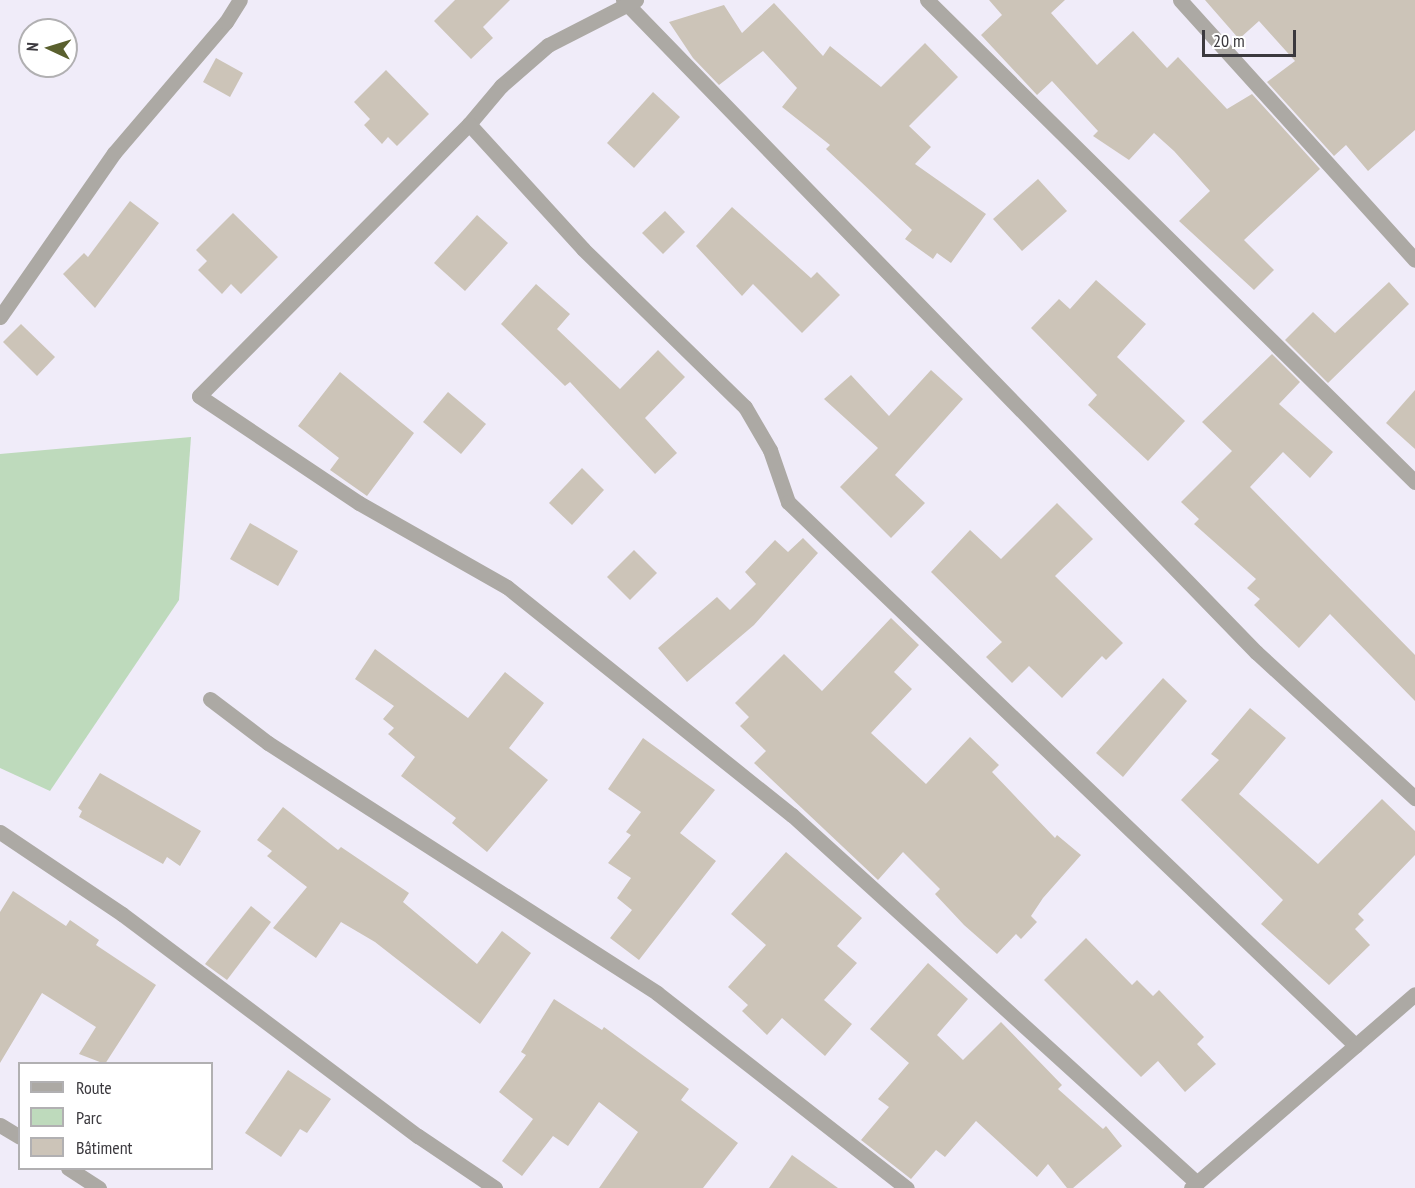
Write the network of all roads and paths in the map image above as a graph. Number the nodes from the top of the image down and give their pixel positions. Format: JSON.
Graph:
{"nodes":[{"id":1,"x":240,"y":0,"type":"edge"},
{"id":2,"x":927,"y":0,"type":"edge"},
{"id":3,"x":1180,"y":0,"type":"edge"},
{"id":4,"x":628,"y":1,"type":"edge"},
{"id":5,"x":469,"y":124,"type":"junction"},
{"id":6,"x":1415,"y":260,"type":"edge"},
{"id":7,"x":0,"y":317,"type":"edge"},
{"id":8,"x":1415,"y":482,"type":"edge"},
{"id":9,"x":210,"y":699,"type":"dead end"},
{"id":10,"x":1415,"y":798,"type":"edge"},
{"id":11,"x":0,"y":832,"type":"edge"},
{"id":12,"x":1415,"y":994,"type":"edge"},
{"id":13,"x":1356,"y":1046,"type":"junction"},
{"id":14,"x":0,"y":1125,"type":"edge"},
{"id":15,"x":18,"y":1136,"type":"edge"},
{"id":16,"x":71,"y":1170,"type":"edge"},
{"id":17,"x":1194,"y":1186,"type":"edge"},
{"id":18,"x":99,"y":1188,"type":"edge"},
{"id":19,"x":495,"y":1188,"type":"edge"},
{"id":20,"x":908,"y":1188,"type":"edge"}],
"edges":[{"from":1,"to":7,"type":"street"},
{"from":2,"to":8,"type":"street"},
{"from":3,"to":6,"type":"street"},
{"from":4,"to":5,"type":"street"},
{"from":4,"to":10,"type":"street"},
{"from":5,"to":13,"type":"street"},
{"from":5,"to":17,"type":"street"},
{"from":9,"to":20,"type":"street"},
{"from":11,"to":19,"type":"street"},
{"from":12,"to":13,"type":"street"},
{"from":13,"to":17,"type":"street"},
{"from":14,"to":15,"type":"street"},
{"from":16,"to":18,"type":"street"}]}
